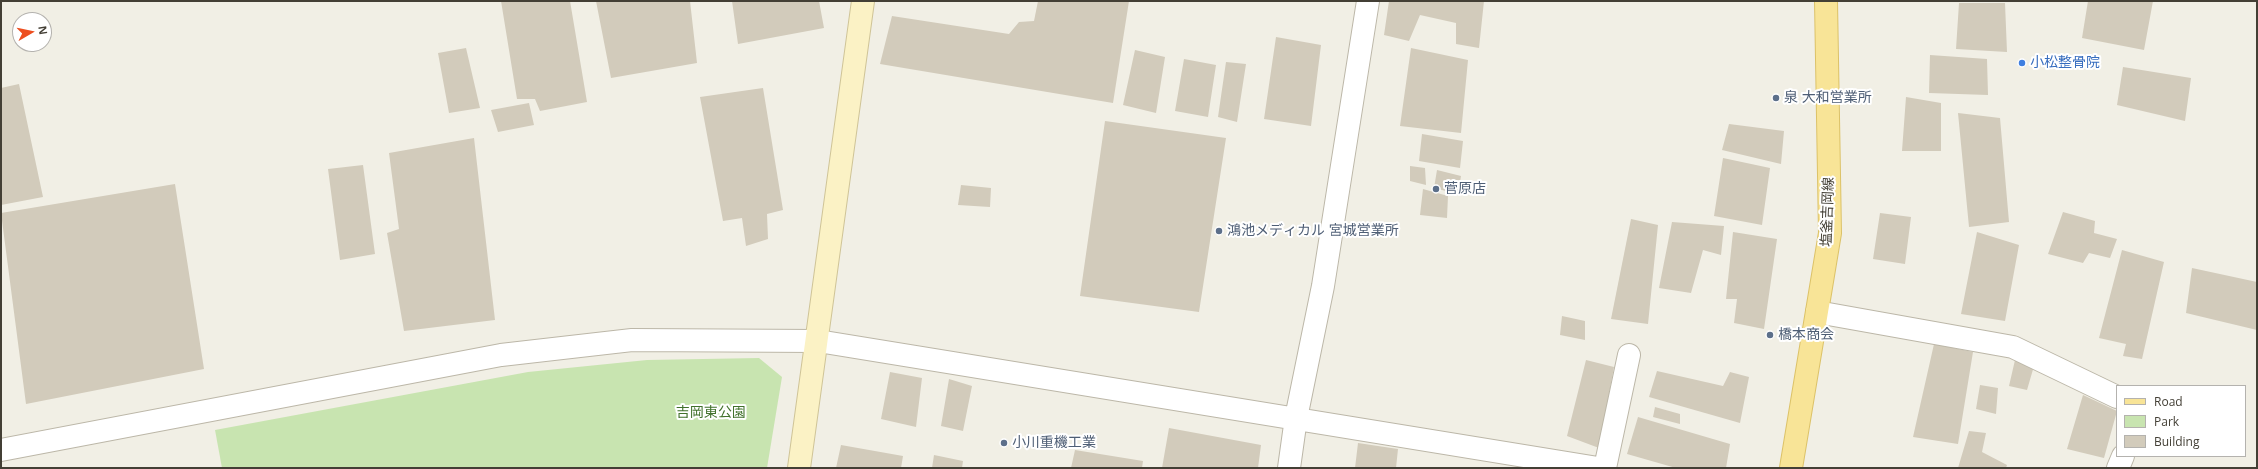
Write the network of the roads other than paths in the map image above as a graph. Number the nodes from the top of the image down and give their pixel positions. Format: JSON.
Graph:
{"nodes":[{"id":1,"x":863,"y":1,"type":"edge"},
{"id":2,"x":1368,"y":1,"type":"edge"},
{"id":3,"x":1826,"y":1,"type":"edge"},
{"id":4,"x":1817,"y":312,"type":"junction"},
{"id":5,"x":818,"y":341,"type":"junction"},
{"id":6,"x":1629,"y":355,"type":"dead end"},
{"id":7,"x":2116,"y":397,"type":"edge"},
{"id":8,"x":1296,"y":418,"type":"junction"},
{"id":9,"x":1,"y":450,"type":"edge"},
{"id":10,"x":2123,"y":457,"type":"edge"},
{"id":11,"x":799,"y":468,"type":"edge"},
{"id":12,"x":1289,"y":468,"type":"edge"},
{"id":13,"x":1598,"y":468,"type":"edge"},
{"id":14,"x":1605,"y":468,"type":"edge"},
{"id":15,"x":1790,"y":468,"type":"edge"},
{"id":16,"x":2118,"y":468,"type":"edge"}],
"edges":[{"from":1,"to":5,"type":"street"},
{"from":2,"to":8,"type":"street"},
{"from":3,"to":4,"type":"main road","name":"塩釜吉岡線"},
{"from":4,"to":7,"type":"street"},
{"from":4,"to":15,"type":"main road","name":"塩釜吉岡線"},
{"from":5,"to":8,"type":"street"},
{"from":5,"to":9,"type":"street"},
{"from":5,"to":11,"type":"street"},
{"from":6,"to":14,"type":"street"},
{"from":8,"to":12,"type":"street"},
{"from":8,"to":13,"type":"street"},
{"from":10,"to":16,"type":"street"}]}
